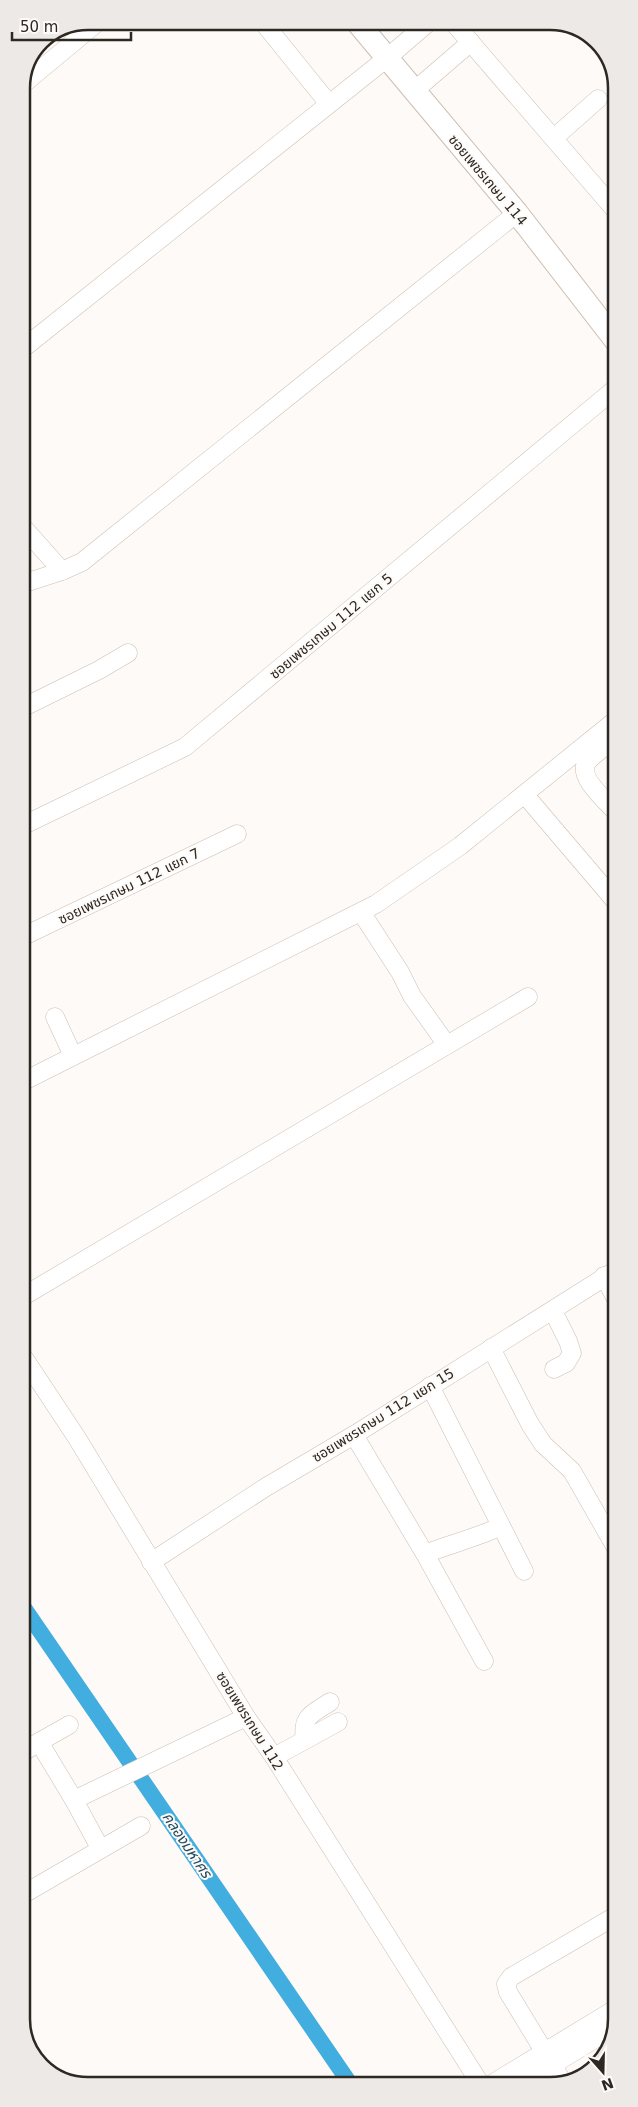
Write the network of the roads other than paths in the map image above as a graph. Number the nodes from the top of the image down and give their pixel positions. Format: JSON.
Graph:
{"nodes":[{"id":1,"x":86,"y":30,"type":"edge"},
{"id":2,"x":269,"y":30,"type":"edge"},
{"id":3,"x":364,"y":30,"type":"edge"},
{"id":4,"x":419,"y":30,"type":"edge"},
{"id":5,"x":460,"y":30,"type":"edge"},
{"id":6,"x":471,"y":42,"type":"junction"},
{"id":7,"x":386,"y":58,"type":"junction"},
{"id":8,"x":31,"y":77,"type":"edge"},
{"id":9,"x":414,"y":91,"type":"junction"},
{"id":10,"x":598,"y":99,"type":"dead end"},
{"id":11,"x":329,"y":104,"type":"junction"},
{"id":12,"x":554,"y":138,"type":"junction"},
{"id":13,"x":608,"y":201,"type":"edge"},
{"id":14,"x":516,"y":213,"type":"junction"},
{"id":15,"x":608,"y":331,"type":"edge"},
{"id":16,"x":30,"y":343,"type":"edge"},
{"id":17,"x":608,"y":395,"type":"edge"},
{"id":18,"x":30,"y":535,"type":"edge"},
{"id":19,"x":62,"y":571,"type":"junction"},
{"id":20,"x":30,"y":581,"type":"edge"},
{"id":21,"x":128,"y":652,"type":"dead end"},
{"id":22,"x":30,"y":704,"type":"edge"},
{"id":23,"x":608,"y":727,"type":"edge"},
{"id":24,"x":608,"y":745,"type":"edge"},
{"id":25,"x":526,"y":795,"type":"junction"},
{"id":26,"x":608,"y":803,"type":"edge"},
{"id":27,"x":30,"y":822,"type":"edge"},
{"id":28,"x":237,"y":834,"type":"dead end"},
{"id":29,"x":608,"y":892,"type":"edge"},
{"id":30,"x":361,"y":912,"type":"junction"},
{"id":31,"x":30,"y":934,"type":"edge"},
{"id":32,"x":528,"y":997,"type":"dead end"},
{"id":33,"x":55,"y":1017,"type":"dead end"},
{"id":34,"x":447,"y":1045,"type":"junction"},
{"id":35,"x":73,"y":1056,"type":"junction"},
{"id":36,"x":30,"y":1078,"type":"edge"},
{"id":37,"x":608,"y":1274,"type":"edge"},
{"id":38,"x":30,"y":1292,"type":"edge"},
{"id":39,"x":553,"y":1311,"type":"junction"},
{"id":40,"x":491,"y":1348,"type":"junction"},
{"id":41,"x":30,"y":1366,"type":"edge"},
{"id":42,"x":554,"y":1369,"type":"dead end"},
{"id":43,"x":430,"y":1386,"type":"junction"},
{"id":44,"x":354,"y":1435,"type":"junction"},
{"id":45,"x":499,"y":1527,"type":"junction"},
{"id":46,"x":608,"y":1534,"type":"edge"},
{"id":47,"x":425,"y":1554,"type":"junction"},
{"id":48,"x":151,"y":1562,"type":"junction"},
{"id":49,"x":524,"y":1571,"type":"dead end"},
{"id":50,"x":484,"y":1662,"type":"dead end"},
{"id":51,"x":330,"y":1702,"type":"dead end"},
{"id":52,"x":246,"y":1717,"type":"junction"},
{"id":53,"x":338,"y":1722,"type":"dead end"},
{"id":54,"x":70,"y":1725,"type":"dead end"},
{"id":55,"x":305,"y":1740,"type":"junction"},
{"id":56,"x":39,"y":1742,"type":"junction"},
{"id":57,"x":30,"y":1748,"type":"edge"},
{"id":58,"x":274,"y":1757,"type":"junction"},
{"id":59,"x":74,"y":1800,"type":"junction"},
{"id":60,"x":141,"y":1826,"type":"dead end"},
{"id":61,"x":100,"y":1848,"type":"junction"},
{"id":62,"x":30,"y":1890,"type":"edge"},
{"id":63,"x":608,"y":1920,"type":"edge"},
{"id":64,"x":608,"y":2015,"type":"edge"},
{"id":65,"x":607,"y":2030,"type":"edge"},
{"id":66,"x":548,"y":2058,"type":"junction"},
{"id":67,"x":559,"y":2076,"type":"edge"},
{"id":68,"x":476,"y":2077,"type":"edge"},
{"id":69,"x":507,"y":2077,"type":"edge"},
{"id":70,"x":528,"y":2077,"type":"edge"}],
"edges":[{"from":1,"to":8,"type":"street"},
{"from":2,"to":11,"type":"street"},
{"from":3,"to":7,"type":"street","name":"ซอยเพชรเกษม 114"},
{"from":4,"to":7,"type":"street"},
{"from":5,"to":6,"type":"street"},
{"from":6,"to":9,"type":"street"},
{"from":6,"to":12,"type":"street"},
{"from":7,"to":9,"type":"street","name":"ซอยเพชรเกษม 114"},
{"from":7,"to":11,"type":"street"},
{"from":9,"to":14,"type":"street","name":"ซอยเพชรเกษม 114"},
{"from":10,"to":12,"type":"street"},
{"from":11,"to":16,"type":"street"},
{"from":12,"to":13,"type":"street"},
{"from":14,"to":15,"type":"street","name":"ซอยเพชรเกษม 114"},
{"from":14,"to":19,"type":"street"},
{"from":17,"to":27,"type":"street","name":"ซอยเพชรเกษม 112 แยก 5"},
{"from":18,"to":19,"type":"street"},
{"from":19,"to":20,"type":"street"},
{"from":21,"to":22,"type":"street"},
{"from":23,"to":25,"type":"street"},
{"from":24,"to":26,"type":"street"},
{"from":25,"to":29,"type":"street"},
{"from":25,"to":30,"type":"street"},
{"from":28,"to":31,"type":"street","name":"ซอยเพชรเกษม 112 แยก 7"},
{"from":30,"to":34,"type":"street"},
{"from":30,"to":35,"type":"street"},
{"from":32,"to":34,"type":"street"},
{"from":33,"to":35,"type":"street"},
{"from":34,"to":38,"type":"street"},
{"from":35,"to":36,"type":"street"},
{"from":37,"to":39,"type":"street","name":"ซอยเพชรเกษม 112 แยก 15"},
{"from":39,"to":40,"type":"street","name":"ซอยเพชรเกษม 112 แยก 15"},
{"from":39,"to":42,"type":"street"},
{"from":40,"to":43,"type":"street","name":"ซอยเพชรเกษม 112 แยก 15"},
{"from":40,"to":46,"type":"street"},
{"from":41,"to":48,"type":"street","name":"ซอยเพชรเกษม 112"},
{"from":43,"to":44,"type":"street","name":"ซอยเพชรเกษม 112 แยก 15"},
{"from":43,"to":45,"type":"street"},
{"from":44,"to":47,"type":"street"},
{"from":44,"to":48,"type":"street","name":"ซอยเพชรเกษม 112 แยก 15"},
{"from":45,"to":47,"type":"street"},
{"from":45,"to":49,"type":"street"},
{"from":47,"to":50,"type":"street"},
{"from":48,"to":52,"type":"street","name":"ซอยเพชรเกษม 112"},
{"from":51,"to":55,"type":"street"},
{"from":52,"to":58,"type":"street","name":"ซอยเพชรเกษม 112"},
{"from":52,"to":59,"type":"street"},
{"from":53,"to":55,"type":"street"},
{"from":54,"to":56,"type":"street"},
{"from":55,"to":58,"type":"street"},
{"from":56,"to":57,"type":"street"},
{"from":56,"to":59,"type":"street"},
{"from":58,"to":68,"type":"street","name":"ซอยเพชรเกษม 112"},
{"from":59,"to":61,"type":"street"},
{"from":60,"to":61,"type":"street"},
{"from":61,"to":62,"type":"street"},
{"from":63,"to":66,"type":"street"},
{"from":64,"to":66,"type":"street"},
{"from":65,"to":66,"type":"street"},
{"from":66,"to":67,"type":"street"},
{"from":66,"to":69,"type":"street"},
{"from":66,"to":70,"type":"street"}]}
